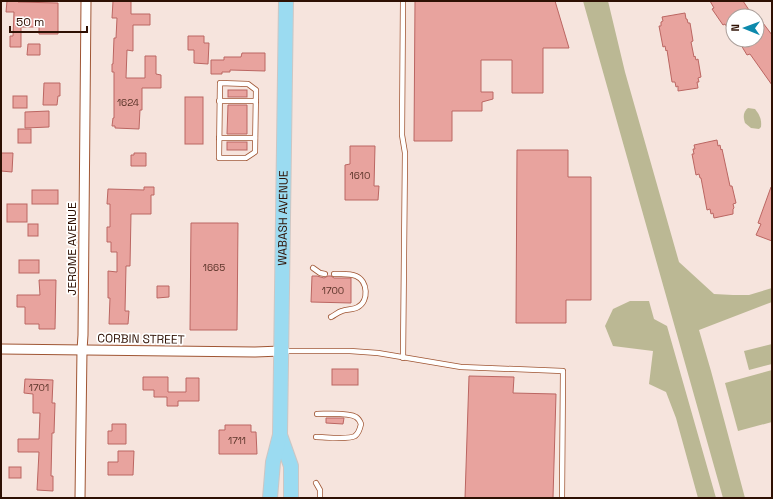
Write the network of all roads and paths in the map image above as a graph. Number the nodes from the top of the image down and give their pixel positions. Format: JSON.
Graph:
{"nodes":[{"id":1,"x":86,"y":1,"type":"edge"},
{"id":2,"x":286,"y":1,"type":"edge"},
{"id":3,"x":403,"y":1,"type":"edge"},
{"id":4,"x":219,"y":101,"type":"junction"},
{"id":5,"x":256,"y":101,"type":"junction"},
{"id":6,"x":219,"y":138,"type":"junction"},
{"id":7,"x":255,"y":138,"type":"junction"},
{"id":8,"x":313,"y":268,"type":"dead end"},
{"id":9,"x":325,"y":274,"type":"dead end"},
{"id":10,"x":334,"y":274,"type":"dead end"},
{"id":11,"x":331,"y":317,"type":"dead end"},
{"id":12,"x":1,"y":349,"type":"edge"},
{"id":13,"x":82,"y":350,"type":"junction"},
{"id":14,"x":282,"y":351,"type":"junction"},
{"id":15,"x":403,"y":358,"type":"junction"},
{"id":16,"x":317,"y":414,"type":"dead end"},
{"id":17,"x":280,"y":434,"type":"junction"},
{"id":18,"x":316,"y":437,"type":"dead end"},
{"id":19,"x":316,"y":483,"type":"dead end"},
{"id":20,"x":80,"y":498,"type":"edge"},
{"id":21,"x":270,"y":498,"type":"edge"},
{"id":22,"x":291,"y":498,"type":"edge"},
{"id":23,"x":320,"y":498,"type":"edge"},
{"id":24,"x":562,"y":498,"type":"edge"}],
"edges":[{"from":1,"to":13,"type":"street","name":"JEROME AVENUE"},
{"from":2,"to":14,"type":"main road","name":"WABASH AVENUE"},
{"from":3,"to":15,"type":"lane"},
{"from":4,"to":5,"type":"lane"},
{"from":4,"to":5,"type":"lane"},
{"from":4,"to":6,"type":"lane"},
{"from":5,"to":7,"type":"lane"},
{"from":6,"to":7,"type":"lane"},
{"from":6,"to":7,"type":"lane"},
{"from":8,"to":9,"type":"lane"},
{"from":10,"to":11,"type":"lane"},
{"from":12,"to":13,"type":"street","name":"CORBIN STREET"},
{"from":13,"to":14,"type":"street","name":"CORBIN STREET"},
{"from":13,"to":20,"type":"street","name":"JEROME AVENUE"},
{"from":14,"to":15,"type":"lane"},
{"from":14,"to":17,"type":"main road","name":"WABASH AVENUE"},
{"from":15,"to":24,"type":"lane"},
{"from":16,"to":18,"type":"lane"},
{"from":17,"to":21,"type":"main road","name":"WABASH AVENUE"},
{"from":17,"to":22,"type":"main road","name":"WABASH AVENUE"},
{"from":19,"to":23,"type":"lane"}]}
